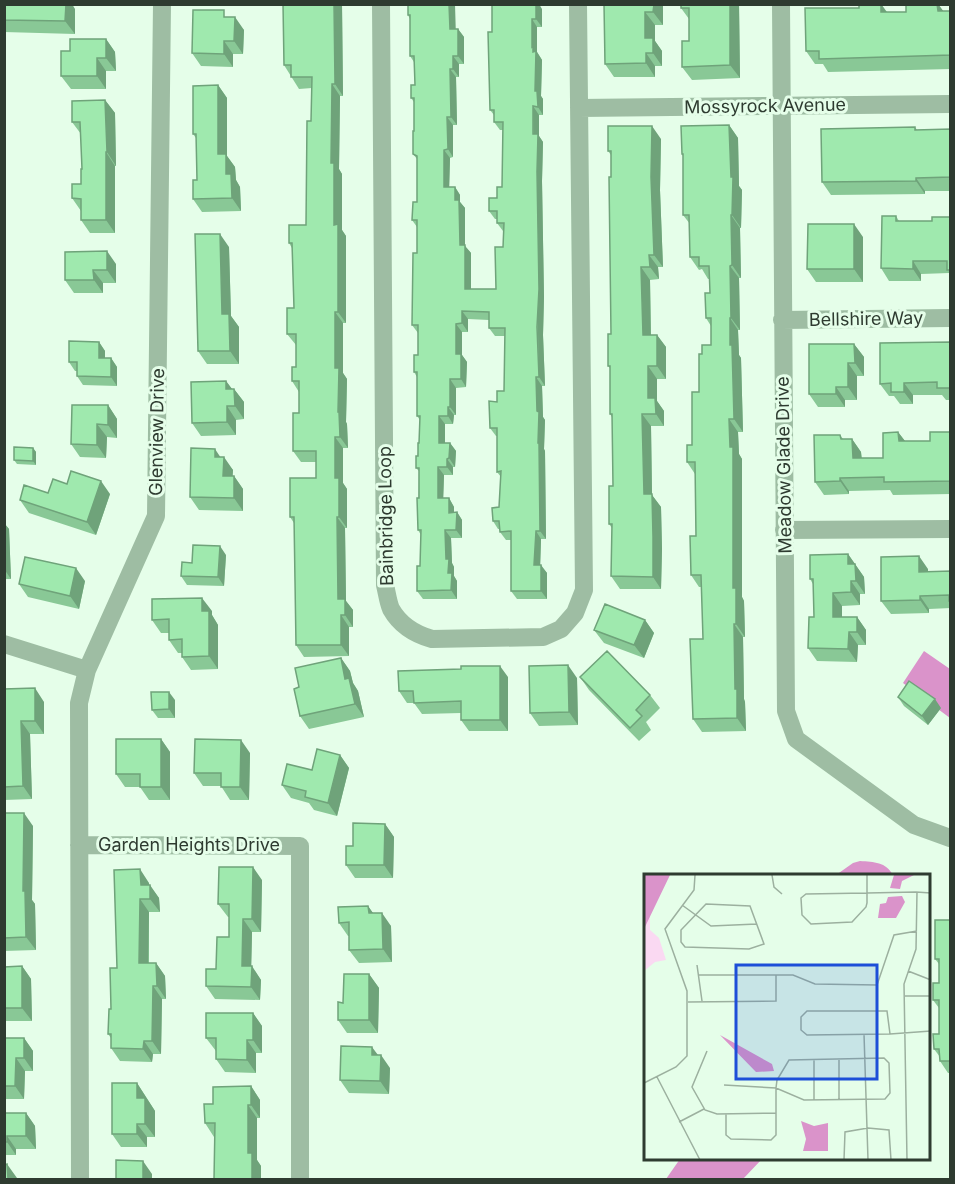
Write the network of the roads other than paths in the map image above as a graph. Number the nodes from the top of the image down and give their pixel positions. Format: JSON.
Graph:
{"nodes":[{"id":1,"x":162,"y":4,"type":"edge"},
{"id":2,"x":381,"y":4,"type":"edge"},
{"id":3,"x":578,"y":4,"type":"edge"},
{"id":4,"x":781,"y":4,"type":"edge"},
{"id":5,"x":951,"y":104,"type":"edge"},
{"id":6,"x":781,"y":105,"type":"junction"},
{"id":7,"x":579,"y":108,"type":"junction"},
{"id":8,"x":951,"y":318,"type":"edge"},
{"id":9,"x":782,"y":320,"type":"junction"},
{"id":10,"x":951,"y":529,"type":"edge"},
{"id":11,"x":784,"y":530,"type":"junction"},
{"id":12,"x":4,"y":644,"type":"edge"},
{"id":13,"x":87,"y":670,"type":"junction"},
{"id":14,"x":951,"y":838,"type":"edge"},
{"id":15,"x":79,"y":845,"type":"junction"},
{"id":16,"x":80,"y":1179,"type":"edge"},
{"id":17,"x":300,"y":1179,"type":"edge"}],
"edges":[{"from":1,"to":13,"type":"street","name":"Glenview Drive"},
{"from":2,"to":7,"type":"street","name":"Bainbridge Loop"},
{"from":3,"to":7,"type":"street","name":"Bainbridge Loop"},
{"from":4,"to":6,"type":"street","name":"Meadow Glade Drive"},
{"from":5,"to":6,"type":"street","name":"Mossyrock Avenue"},
{"from":6,"to":7,"type":"street","name":"Mossyrock Avenue"},
{"from":6,"to":9,"type":"street","name":"Meadow Glade Drive"},
{"from":8,"to":9,"type":"street","name":"Bellshire Way"},
{"from":9,"to":11,"type":"street","name":"Meadow Glade Drive"},
{"from":10,"to":11,"type":"street"},
{"from":11,"to":14,"type":"street","name":"Meadow Glade Drive"},
{"from":12,"to":13,"type":"street"},
{"from":13,"to":15,"type":"street","name":"Glenview Drive"},
{"from":15,"to":16,"type":"street","name":"Garden Heights Drive"},
{"from":15,"to":17,"type":"street","name":"Garden Heights Drive"}]}
